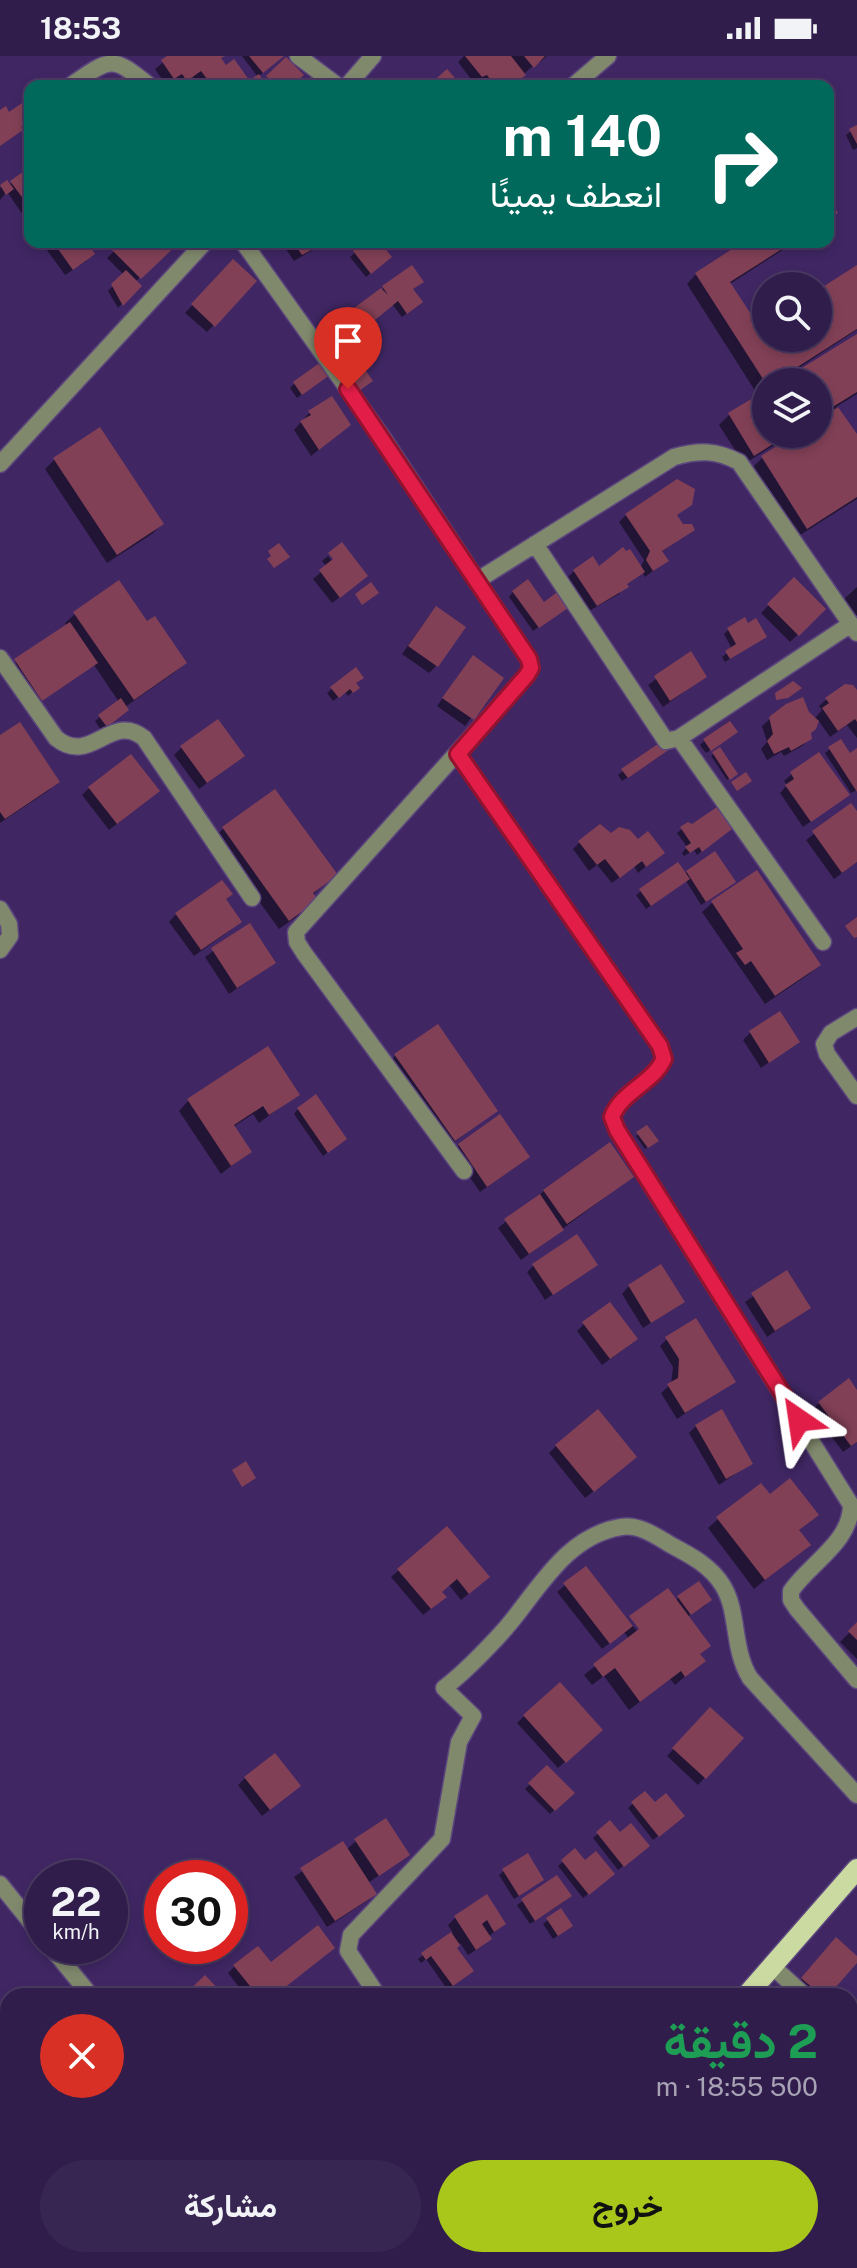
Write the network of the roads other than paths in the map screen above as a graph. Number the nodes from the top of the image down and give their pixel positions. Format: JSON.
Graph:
{"nodes":[{"id":1,"x":298,"y":56,"type":"edge"},
{"id":2,"x":373,"y":56,"type":"edge"},
{"id":3,"x":604,"y":57,"type":"edge"},
{"id":4,"x":103,"y":58,"type":"edge"},
{"id":5,"x":77,"y":80,"type":"edge"},
{"id":6,"x":145,"y":80,"type":"edge"},
{"id":7,"x":330,"y":80,"type":"edge"},
{"id":8,"x":352,"y":80,"type":"edge"},
{"id":9,"x":579,"y":80,"type":"edge"},
{"id":10,"x":199,"y":248,"type":"edge"},
{"id":11,"x":247,"y":248,"type":"edge"},
{"id":12,"x":0,"y":464,"type":"edge"},
{"id":13,"x":535,"y":544,"type":"junction"},
{"id":14,"x":478,"y":580,"type":"junction"},
{"id":15,"x":854,"y":629,"type":"edge"},
{"id":16,"x":0,"y":658,"type":"edge"},
{"id":17,"x":679,"y":738,"type":"junction"},
{"id":18,"x":458,"y":754,"type":"junction"},
{"id":19,"x":252,"y":898,"type":"dead end"},
{"id":20,"x":0,"y":909,"type":"edge"},
{"id":21,"x":823,"y":942,"type":"dead end"},
{"id":22,"x":0,"y":950,"type":"edge"},
{"id":23,"x":857,"y":1017,"type":"edge"},
{"id":24,"x":857,"y":1096,"type":"edge"},
{"id":25,"x":464,"y":1171,"type":"dead end"},
{"id":26,"x":857,"y":1680,"type":"edge"},
{"id":27,"x":857,"y":1795,"type":"edge"},
{"id":28,"x":857,"y":1869,"type":"edge"},
{"id":29,"x":0,"y":1884,"type":"edge"},
{"id":30,"x":24,"y":1914,"type":"edge"},
{"id":31,"x":65,"y":1964,"type":"edge"},
{"id":32,"x":772,"y":1966,"type":"junction"},
{"id":33,"x":84,"y":1988,"type":"edge"},
{"id":34,"x":373,"y":1988,"type":"edge"},
{"id":35,"x":753,"y":1988,"type":"edge"},
{"id":36,"x":796,"y":1988,"type":"edge"}],
"edges":[{"from":1,"to":7,"type":"street"},
{"from":2,"to":8,"type":"street"},
{"from":3,"to":9,"type":"street"},
{"from":4,"to":5,"type":"street"},
{"from":4,"to":6,"type":"street"},
{"from":10,"to":12,"type":"street"},
{"from":11,"to":14,"type":"street"},
{"from":13,"to":14,"type":"street"},
{"from":13,"to":15,"type":"street"},
{"from":13,"to":17,"type":"street"},
{"from":14,"to":18,"type":"street"},
{"from":15,"to":17,"type":"street"},
{"from":16,"to":19,"type":"street"},
{"from":17,"to":21,"type":"street"},
{"from":18,"to":25,"type":"street"},
{"from":18,"to":26,"type":"street"},
{"from":20,"to":22,"type":"street"},
{"from":23,"to":24,"type":"street"},
{"from":27,"to":34,"type":"street"},
{"from":28,"to":32,"type":"main road"},
{"from":29,"to":30,"type":"street"},
{"from":31,"to":33,"type":"street"},
{"from":32,"to":35,"type":"main road"},
{"from":32,"to":36,"type":"street"}]}
